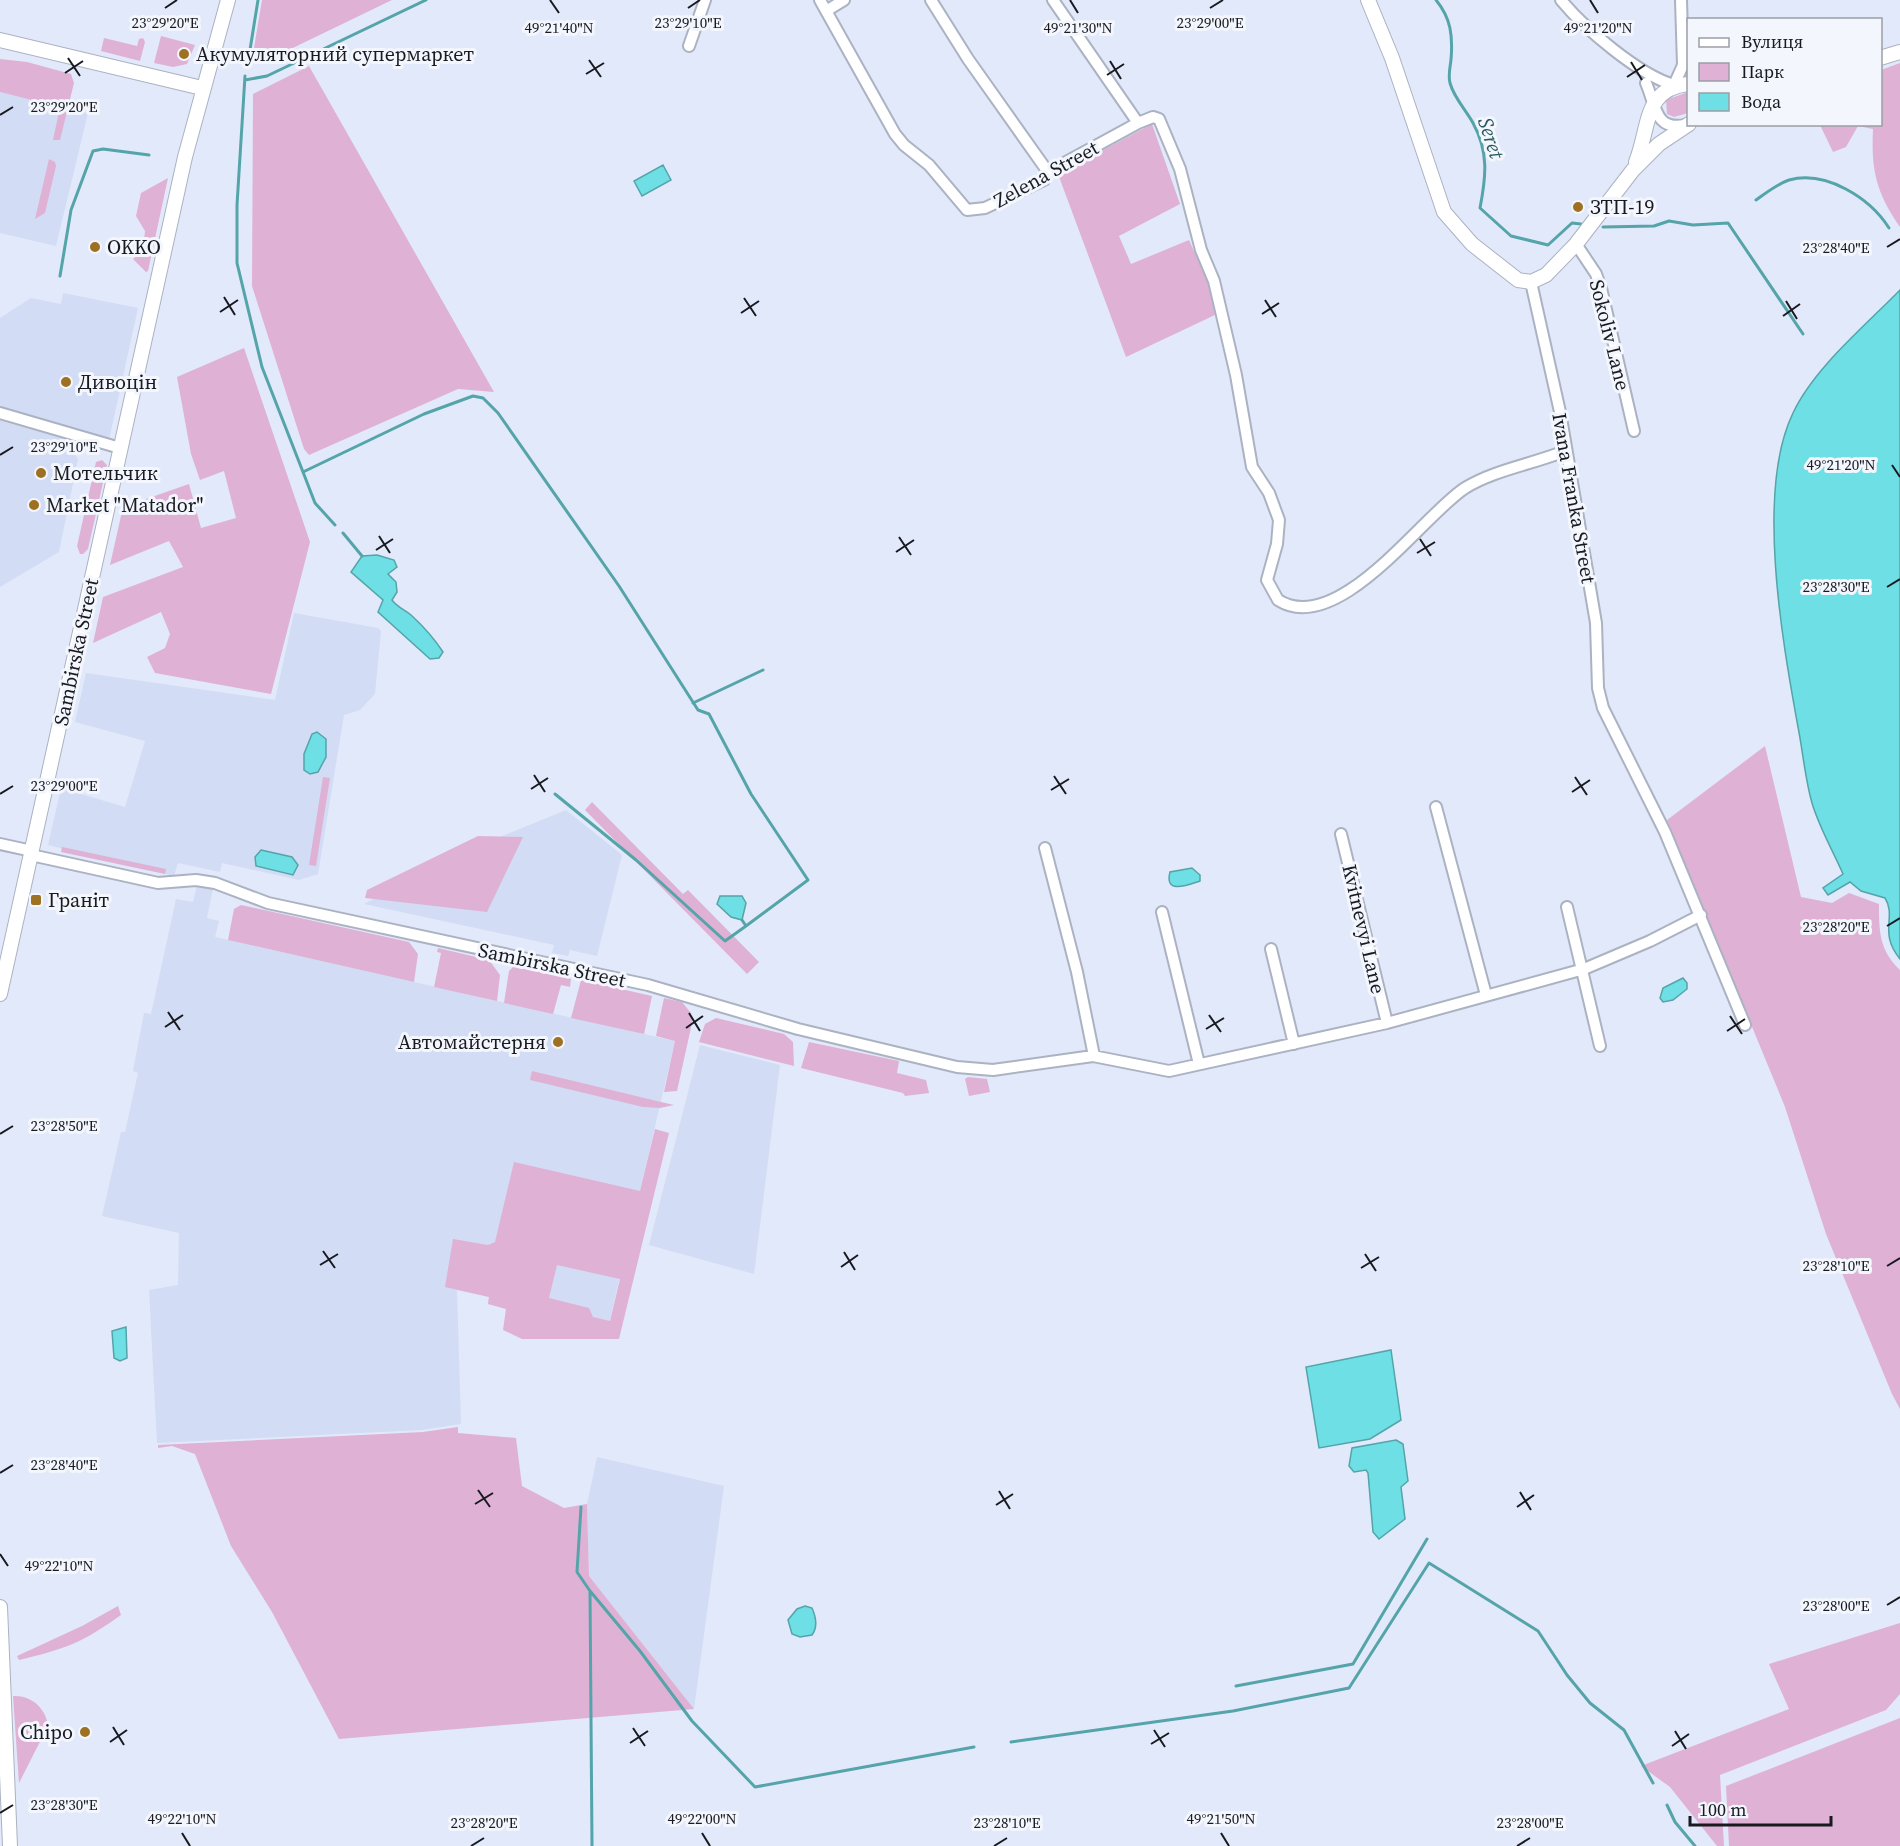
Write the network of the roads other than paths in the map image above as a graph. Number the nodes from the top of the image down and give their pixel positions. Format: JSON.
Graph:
{"nodes":[{"id":1,"x":228,"y":0,"type":"edge"},
{"id":2,"x":705,"y":0,"type":"edge"},
{"id":3,"x":820,"y":0,"type":"edge"},
{"id":4,"x":844,"y":0,"type":"edge"},
{"id":5,"x":931,"y":0,"type":"edge"},
{"id":6,"x":1053,"y":0,"type":"edge"},
{"id":7,"x":1368,"y":0,"type":"edge"},
{"id":8,"x":1561,"y":0,"type":"edge"},
{"id":9,"x":1681,"y":0,"type":"edge"},
{"id":10,"x":826,"y":11,"type":"junction"},
{"id":11,"x":0,"y":40,"type":"edge"},
{"id":12,"x":688,"y":46,"type":"dead end"},
{"id":13,"x":1900,"y":52,"type":"edge"},
{"id":14,"x":1882,"y":58,"type":"edge"},
{"id":15,"x":1686,"y":69,"type":"edge"},
{"id":16,"x":1641,"y":70,"type":"junction"},
{"id":17,"x":1646,"y":84,"type":"junction"},
{"id":18,"x":1682,"y":84,"type":"edge"},
{"id":19,"x":202,"y":88,"type":"junction"},
{"id":20,"x":1654,"y":102,"type":"junction"},
{"id":21,"x":1648,"y":119,"type":"junction"},
{"id":22,"x":1138,"y":123,"type":"junction"},
{"id":23,"x":1687,"y":124,"type":"edge"},
{"id":24,"x":1687,"y":125,"type":"edge"},
{"id":25,"x":1633,"y":170,"type":"junction"},
{"id":26,"x":1048,"y":172,"type":"junction"},
{"id":27,"x":1576,"y":244,"type":"junction"},
{"id":28,"x":1531,"y":282,"type":"junction"},
{"id":29,"x":0,"y":413,"type":"edge"},
{"id":30,"x":1634,"y":431,"type":"dead end"},
{"id":31,"x":120,"y":448,"type":"junction"},
{"id":32,"x":1565,"y":451,"type":"junction"},
{"id":33,"x":1436,"y":807,"type":"dead end"},
{"id":34,"x":1341,"y":834,"type":"dead end"},
{"id":35,"x":0,"y":844,"type":"edge"},
{"id":36,"x":1045,"y":848,"type":"dead end"},
{"id":37,"x":31,"y":853,"type":"junction"},
{"id":38,"x":1567,"y":907,"type":"dead end"},
{"id":39,"x":1162,"y":912,"type":"dead end"},
{"id":40,"x":1701,"y":915,"type":"junction"},
{"id":41,"x":1271,"y":949,"type":"dead end"},
{"id":42,"x":1584,"y":969,"type":"junction"},
{"id":43,"x":0,"y":994,"type":"edge"},
{"id":44,"x":1486,"y":995,"type":"junction"},
{"id":45,"x":1387,"y":1023,"type":"junction"},
{"id":46,"x":1745,"y":1025,"type":"dead end"},
{"id":47,"x":1294,"y":1044,"type":"junction"},
{"id":48,"x":1600,"y":1046,"type":"dead end"},
{"id":49,"x":1094,"y":1056,"type":"junction"},
{"id":50,"x":1199,"y":1064,"type":"junction"},
{"id":51,"x":0,"y":1607,"type":"edge"},
{"id":52,"x":10,"y":1846,"type":"edge"}],
"edges":[{"from":1,"to":19,"type":"main road","name":"Sambirska Street"},
{"from":2,"to":12,"type":"street"},
{"from":3,"to":10,"type":"street"},
{"from":4,"to":10,"type":"street"},
{"from":5,"to":26,"type":"street"},
{"from":6,"to":22,"type":"street"},
{"from":7,"to":28,"type":"main road"},
{"from":8,"to":16,"type":"street"},
{"from":9,"to":15,"type":"street"},
{"from":10,"to":26,"type":"street","name":"Zelena Street"},
{"from":11,"to":19,"type":"main road"},
{"from":13,"to":14,"type":"main road"},
{"from":15,"to":18,"type":"street"},
{"from":16,"to":17,"type":"street"},
{"from":16,"to":18,"type":"street"},
{"from":17,"to":20,"type":"street"},
{"from":17,"to":21,"type":"street"},
{"from":18,"to":20,"type":"main road"},
{"from":19,"to":31,"type":"main road","name":"Sambirska Street"},
{"from":20,"to":21,"type":"main road"},
{"from":20,"to":23,"type":"street"},
{"from":21,"to":25,"type":"main road"},
{"from":22,"to":26,"type":"street","name":"Zelena Street"},
{"from":22,"to":32,"type":"street"},
{"from":24,"to":25,"type":"main road"},
{"from":25,"to":27,"type":"main road"},
{"from":27,"to":28,"type":"main road"},
{"from":27,"to":30,"type":"street","name":"Sokoliv Lane"},
{"from":28,"to":32,"type":"street","name":"Ivana Franka Street"},
{"from":29,"to":31,"type":"street"},
{"from":31,"to":37,"type":"main road","name":"Sambirska Street"},
{"from":32,"to":40,"type":"street","name":"Ivana Franka Street"},
{"from":33,"to":44,"type":"street"},
{"from":34,"to":45,"type":"street","name":"Kvitnevyi Lane"},
{"from":35,"to":37,"type":"street"},
{"from":36,"to":49,"type":"street"},
{"from":37,"to":43,"type":"main road","name":"Sambirska Street"},
{"from":37,"to":49,"type":"street","name":"Sambirska Street"},
{"from":38,"to":42,"type":"street"},
{"from":39,"to":50,"type":"street"},
{"from":40,"to":42,"type":"street","name":"Sambirska Street"},
{"from":40,"to":46,"type":"street","name":"Ivana Franka Street"},
{"from":41,"to":47,"type":"street"},
{"from":42,"to":44,"type":"street","name":"Sambirska Street"},
{"from":42,"to":48,"type":"street"},
{"from":44,"to":45,"type":"street","name":"Sambirska Street"},
{"from":45,"to":47,"type":"street","name":"Sambirska Street"},
{"from":47,"to":50,"type":"street","name":"Sambirska Street"},
{"from":49,"to":50,"type":"street","name":"Sambirska Street"},
{"from":51,"to":52,"type":"main road"}]}
